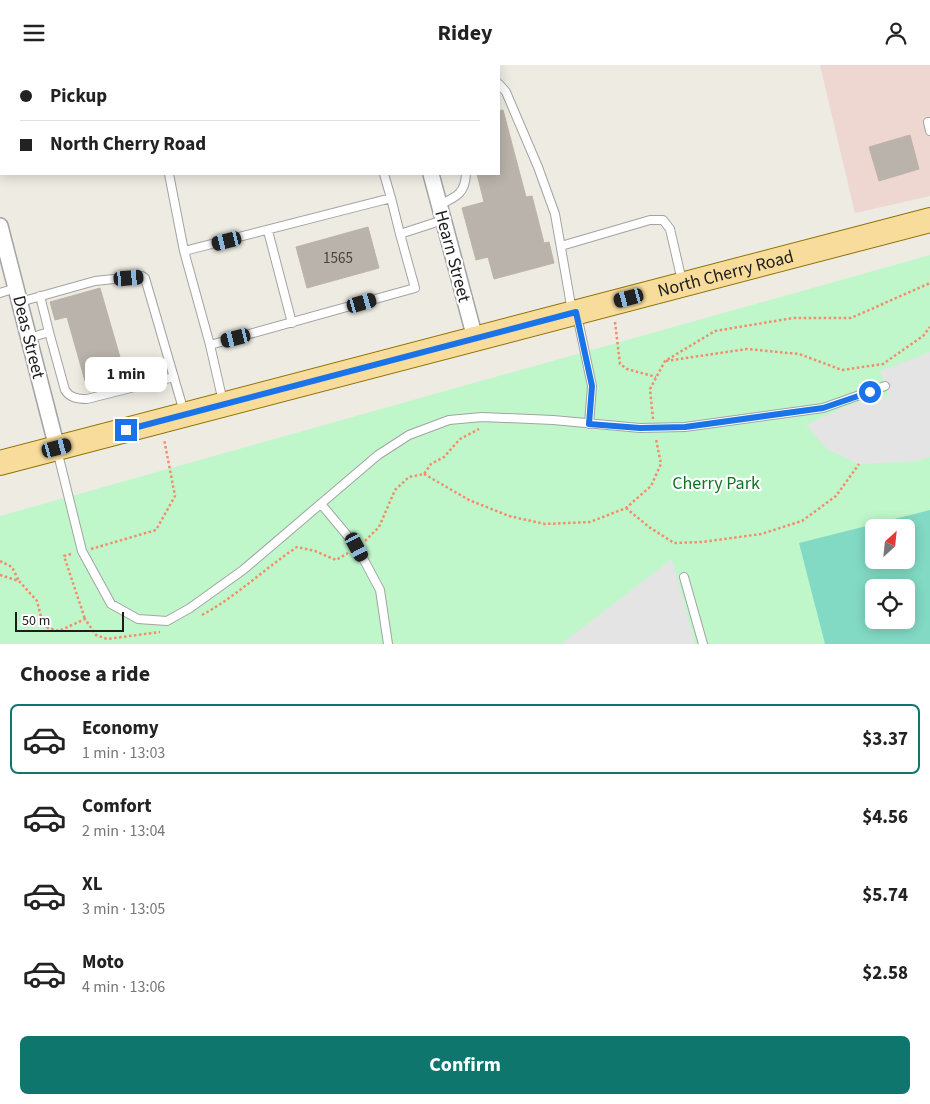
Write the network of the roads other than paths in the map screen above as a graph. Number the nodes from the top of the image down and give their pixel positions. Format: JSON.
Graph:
{"nodes":[{"id":1,"x":500,"y":86,"type":"edge"},
{"id":2,"x":930,"y":122,"type":"edge"},
{"id":3,"x":930,"y":131,"type":"edge"},
{"id":4,"x":169,"y":175,"type":"edge"},
{"id":5,"x":384,"y":175,"type":"edge"},
{"id":6,"x":431,"y":175,"type":"edge"},
{"id":7,"x":466,"y":175,"type":"edge"},
{"id":8,"x":391,"y":198,"type":"junction"},
{"id":9,"x":439,"y":205,"type":"junction"},
{"id":10,"x":930,"y":220,"type":"edge"},
{"id":11,"x":443,"y":221,"type":"junction"},
{"id":12,"x":0,"y":226,"type":"edge"},
{"id":13,"x":268,"y":231,"type":"junction"},
{"id":14,"x":400,"y":234,"type":"junction"},
{"id":15,"x":561,"y":246,"type":"junction"},
{"id":16,"x":184,"y":251,"type":"junction"},
{"id":17,"x":683,"y":284,"type":"junction"},
{"id":18,"x":0,"y":293,"type":"edge"},
{"id":19,"x":18,"y":295,"type":"junction"},
{"id":20,"x":40,"y":296,"type":"junction"},
{"id":21,"x":574,"y":313,"type":"junction"},
{"id":22,"x":292,"y":323,"type":"junction"},
{"id":23,"x":49,"y":332,"type":"junction"},
{"id":24,"x":29,"y":338,"type":"junction"},
{"id":25,"x":475,"y":339,"type":"junction"},
{"id":26,"x":210,"y":345,"type":"junction"},
{"id":27,"x":174,"y":377,"type":"junction"},
{"id":28,"x":885,"y":386,"type":"dead end"},
{"id":29,"x":223,"y":404,"type":"junction"},
{"id":30,"x":185,"y":414,"type":"junction"},
{"id":31,"x":589,"y":424,"type":"junction"},
{"id":32,"x":57,"y":448,"type":"junction"},
{"id":33,"x":0,"y":463,"type":"edge"},
{"id":34,"x":322,"y":504,"type":"junction"},
{"id":35,"x":684,"y":577,"type":"dead end"},
{"id":36,"x":388,"y":644,"type":"edge"},
{"id":37,"x":703,"y":644,"type":"edge"}],
"edges":[{"from":1,"to":15,"type":"lane"},
{"from":2,"to":3,"type":"lane"},
{"from":4,"to":16,"type":"lane"},
{"from":5,"to":8,"type":"lane"},
{"from":6,"to":9,"type":"street","name":"Hearn Street"},
{"from":7,"to":9,"type":"lane"},
{"from":8,"to":13,"type":"lane"},
{"from":8,"to":14,"type":"lane"},
{"from":9,"to":11,"type":"street","name":"Hearn Street"},
{"from":10,"to":17,"type":"main road","name":"North Cherry Road"},
{"from":11,"to":14,"type":"lane"},
{"from":11,"to":25,"type":"street","name":"Hearn Street"},
{"from":12,"to":19,"type":"street","name":"Deas Street"},
{"from":13,"to":16,"type":"lane"},
{"from":13,"to":22,"type":"lane"},
{"from":14,"to":22,"type":"lane"},
{"from":15,"to":17,"type":"lane"},
{"from":15,"to":21,"type":"lane"},
{"from":16,"to":26,"type":"lane"},
{"from":17,"to":21,"type":"main road","name":"North Cherry Road"},
{"from":18,"to":19,"type":"lane"},
{"from":19,"to":20,"type":"lane"},
{"from":19,"to":24,"type":"street","name":"Deas Street"},
{"from":20,"to":23,"type":"lane"},
{"from":20,"to":27,"type":"lane"},
{"from":21,"to":25,"type":"main road","name":"North Cherry Road"},
{"from":21,"to":31,"type":"lane"},
{"from":22,"to":26,"type":"lane"},
{"from":23,"to":24,"type":"lane"},
{"from":23,"to":27,"type":"lane"},
{"from":24,"to":32,"type":"street","name":"Deas Street"},
{"from":25,"to":29,"type":"main road","name":"North Cherry Road"},
{"from":26,"to":29,"type":"lane"},
{"from":27,"to":30,"type":"lane"},
{"from":28,"to":31,"type":"lane"},
{"from":29,"to":30,"type":"main road","name":"North Cherry Road"},
{"from":30,"to":32,"type":"main road","name":"North Cherry Road"},
{"from":31,"to":34,"type":"lane"},
{"from":32,"to":33,"type":"main road","name":"North Cherry Road"},
{"from":32,"to":34,"type":"lane"},
{"from":34,"to":36,"type":"lane"},
{"from":35,"to":37,"type":"lane"}]}
